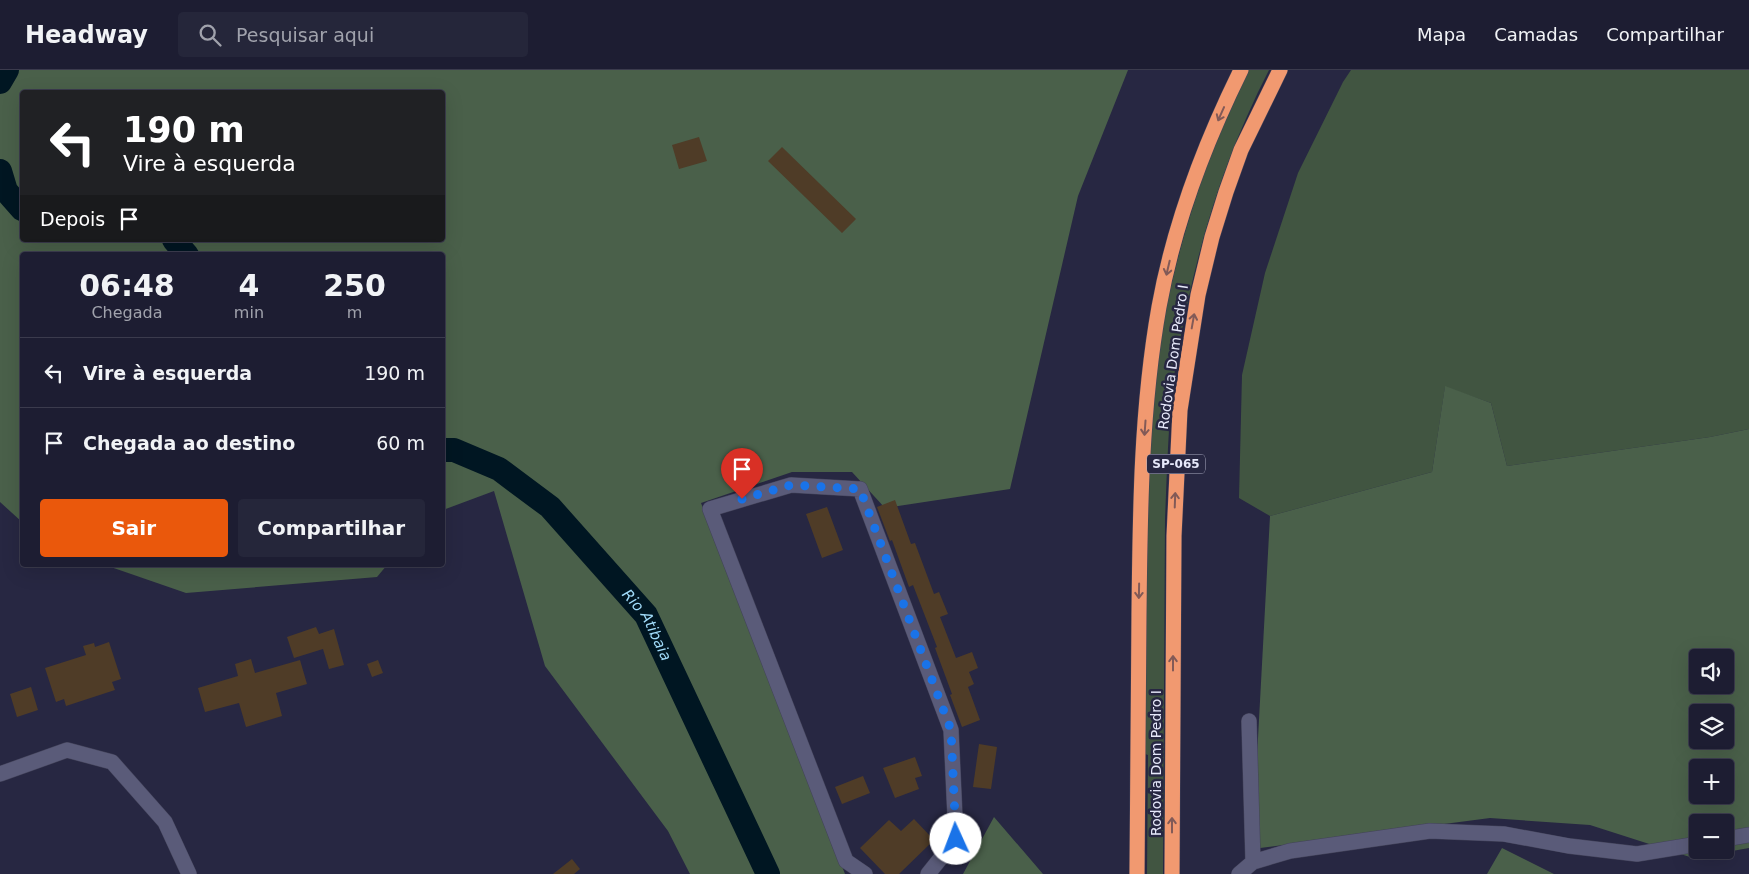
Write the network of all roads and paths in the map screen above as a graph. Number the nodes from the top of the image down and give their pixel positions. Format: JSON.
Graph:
{"nodes":[{"id":1,"x":1241,"y":70,"type":"edge"},
{"id":2,"x":1280,"y":70,"type":"edge"},
{"id":3,"x":1250,"y":721,"type":"dead end"},
{"id":4,"x":0,"y":774,"type":"edge"},
{"id":5,"x":1749,"y":835,"type":"edge"},
{"id":6,"x":1734,"y":838,"type":"edge"},
{"id":7,"x":1689,"y":845,"type":"edge"},
{"id":8,"x":1253,"y":862,"type":"junction"},
{"id":9,"x":189,"y":874,"type":"edge"},
{"id":10,"x":865,"y":874,"type":"edge"},
{"id":11,"x":928,"y":874,"type":"edge"},
{"id":12,"x":1137,"y":874,"type":"edge"},
{"id":13,"x":1172,"y":874,"type":"edge"},
{"id":14,"x":1239,"y":874,"type":"edge"}],
"edges":[{"from":1,"to":12,"type":"highway","name":"Rodovia Dom Pedro I","number":"SP-065","one_way":true},
{"from":13,"to":2,"type":"highway","name":"Rodovia Dom Pedro I","number":"SP-065","one_way":true},
{"from":3,"to":8,"type":"street"},
{"from":4,"to":9,"type":"street"},
{"from":5,"to":6,"type":"street"},
{"from":7,"to":8,"type":"street"},
{"from":8,"to":14,"type":"street"},
{"from":10,"to":11,"type":"street"}]}
